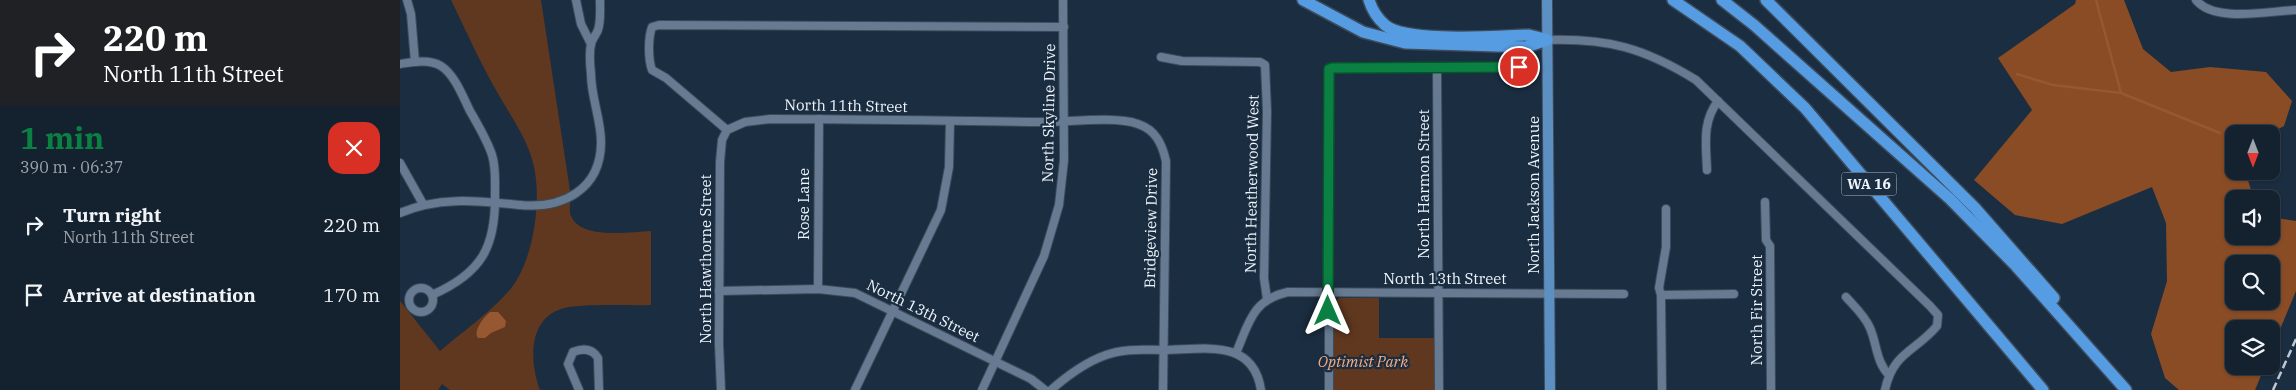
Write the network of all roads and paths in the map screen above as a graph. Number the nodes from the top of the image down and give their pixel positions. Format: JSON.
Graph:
{"nodes":[{"id":1,"x":407,"y":0,"type":"edge"},
{"id":2,"x":576,"y":0,"type":"edge"},
{"id":3,"x":600,"y":0,"type":"edge"},
{"id":4,"x":1063,"y":0,"type":"edge"},
{"id":5,"x":1303,"y":0,"type":"edge"},
{"id":6,"x":1369,"y":0,"type":"edge"},
{"id":7,"x":1547,"y":0,"type":"edge"},
{"id":8,"x":1673,"y":0,"type":"edge"},
{"id":9,"x":1722,"y":0,"type":"edge"},
{"id":10,"x":1766,"y":0,"type":"edge"},
{"id":11,"x":2196,"y":0,"type":"edge"},
{"id":12,"x":2296,"y":10,"type":"edge"},
{"id":13,"x":1064,"y":27,"type":"junction"},
{"id":14,"x":1547,"y":40,"type":"junction"},
{"id":15,"x":591,"y":44,"type":"junction"},
{"id":16,"x":1161,"y":57,"type":"dead end"},
{"id":17,"x":415,"y":62,"type":"junction"},
{"id":18,"x":400,"y":64,"type":"edge"},
{"id":19,"x":1519,"y":67,"type":"dead end"},
{"id":20,"x":1437,"y":68,"type":"junction"},
{"id":21,"x":1718,"y":101,"type":"junction"},
{"id":22,"x":819,"y":119,"type":"junction"},
{"id":23,"x":950,"y":121,"type":"junction"},
{"id":24,"x":1064,"y":122,"type":"junction"},
{"id":25,"x":727,"y":130,"type":"junction"},
{"id":26,"x":400,"y":163,"type":"edge"},
{"id":27,"x":1707,"y":170,"type":"dead end"},
{"id":28,"x":495,"y":202,"type":"junction"},
{"id":29,"x":1764,"y":202,"type":"dead end"},
{"id":30,"x":423,"y":204,"type":"junction"},
{"id":31,"x":1666,"y":209,"type":"dead end"},
{"id":32,"x":400,"y":213,"type":"edge"},
{"id":33,"x":818,"y":289,"type":"junction"},
{"id":34,"x":719,"y":291,"type":"junction"},
{"id":35,"x":1328,"y":292,"type":"junction"},
{"id":36,"x":1439,"y":292,"type":"junction"},
{"id":37,"x":1550,"y":293,"type":"junction"},
{"id":38,"x":1624,"y":294,"type":"dead end"},
{"id":39,"x":1734,"y":294,"type":"dead end"},
{"id":40,"x":432,"y":295,"type":"dead end"},
{"id":41,"x":1661,"y":295,"type":"junction"},
{"id":42,"x":1846,"y":297,"type":"dead end"},
{"id":43,"x":1267,"y":299,"type":"junction"},
{"id":44,"x":892,"y":311,"type":"junction"},
{"id":45,"x":1163,"y":350,"type":"junction"},
{"id":46,"x":1236,"y":353,"type":"junction"},
{"id":47,"x":2098,"y":357,"type":"junction"},
{"id":48,"x":996,"y":361,"type":"junction"},
{"id":49,"x":1889,"y":375,"type":"junction"},
{"id":50,"x":579,"y":390,"type":"edge"},
{"id":51,"x":599,"y":390,"type":"edge"},
{"id":52,"x":721,"y":390,"type":"edge"},
{"id":53,"x":855,"y":390,"type":"edge"},
{"id":54,"x":982,"y":390,"type":"edge"},
{"id":55,"x":1045,"y":390,"type":"edge"},
{"id":56,"x":1051,"y":390,"type":"edge"},
{"id":57,"x":1163,"y":390,"type":"edge"},
{"id":58,"x":1261,"y":390,"type":"edge"},
{"id":59,"x":1328,"y":390,"type":"edge"},
{"id":60,"x":1439,"y":390,"type":"edge"},
{"id":61,"x":1550,"y":390,"type":"edge"},
{"id":62,"x":1662,"y":390,"type":"edge"},
{"id":63,"x":1771,"y":390,"type":"edge"},
{"id":64,"x":1886,"y":390,"type":"edge"},
{"id":65,"x":2043,"y":390,"type":"edge"},
{"id":66,"x":2126,"y":390,"type":"edge"}],
"edges":[{"from":1,"to":17,"type":"street"},
{"from":2,"to":15,"type":"street"},
{"from":3,"to":15,"type":"street"},
{"from":4,"to":13,"type":"street","name":"North Skyline Drive"},
{"from":5,"to":14,"type":"highway"},
{"from":6,"to":14,"type":"highway"},
{"from":7,"to":14,"type":"main road","name":"North Jackson Avenue"},
{"from":8,"to":65,"type":"highway","number":"WA 16"},
{"from":9,"to":47,"type":"highway","number":"WA 16"},
{"from":10,"to":47,"type":"highway"},
{"from":11,"to":12,"type":"street"},
{"from":13,"to":24,"type":"street","name":"North Skyline Drive"},
{"from":13,"to":25,"type":"street"},
{"from":14,"to":21,"type":"street"},
{"from":14,"to":37,"type":"main road","name":"North Jackson Avenue"},
{"from":15,"to":28,"type":"street"},
{"from":16,"to":43,"type":"street","name":"North Heatherwood West"},
{"from":17,"to":18,"type":"street"},
{"from":17,"to":28,"type":"street"},
{"from":19,"to":20,"type":"street"},
{"from":20,"to":35,"type":"street"},
{"from":20,"to":36,"type":"street","name":"North Harmon Street"},
{"from":21,"to":27,"type":"street"},
{"from":21,"to":49,"type":"street"},
{"from":22,"to":23,"type":"street","name":"North 11th Street"},
{"from":22,"to":25,"type":"street","name":"North 11th Street"},
{"from":22,"to":33,"type":"street","name":"Rose Lane"},
{"from":23,"to":24,"type":"street","name":"North 11th Street"},
{"from":23,"to":44,"type":"street"},
{"from":24,"to":45,"type":"street","name":"Bridgeview Drive"},
{"from":24,"to":48,"type":"street","name":"North Skyline Drive"},
{"from":25,"to":34,"type":"street","name":"North Hawthorne Street"},
{"from":26,"to":30,"type":"street"},
{"from":28,"to":30,"type":"street"},
{"from":28,"to":40,"type":"street"},
{"from":29,"to":63,"type":"street","name":"North Fir Street"},
{"from":30,"to":32,"type":"street"},
{"from":31,"to":41,"type":"street"},
{"from":33,"to":34,"type":"street","name":"North 13th Street"},
{"from":33,"to":44,"type":"street","name":"North 13th Street"},
{"from":34,"to":52,"type":"street","name":"North Hawthorne Street"},
{"from":35,"to":36,"type":"street","name":"North 13th Street"},
{"from":35,"to":43,"type":"street","name":"North 13th Street"},
{"from":35,"to":59,"type":"street"},
{"from":36,"to":37,"type":"street","name":"North 13th Street"},
{"from":36,"to":60,"type":"street","name":"North Harmon Street"},
{"from":37,"to":38,"type":"street","name":"North 13th Street"},
{"from":37,"to":61,"type":"main road","name":"North Jackson Avenue"},
{"from":39,"to":41,"type":"street"},
{"from":41,"to":62,"type":"street"},
{"from":42,"to":49,"type":"street"},
{"from":43,"to":46,"type":"street"},
{"from":44,"to":48,"type":"street","name":"North 13th Street"},
{"from":44,"to":53,"type":"street"},
{"from":45,"to":46,"type":"street"},
{"from":45,"to":56,"type":"street"},
{"from":45,"to":57,"type":"street","name":"Bridgeview Drive"},
{"from":46,"to":58,"type":"street"},
{"from":47,"to":66,"type":"highway","number":"WA 16"},
{"from":48,"to":54,"type":"street","name":"North Skyline Drive"},
{"from":48,"to":55,"type":"street","name":"North 13th Street"},
{"from":49,"to":64,"type":"street"},
{"from":50,"to":51,"type":"street"}]}
